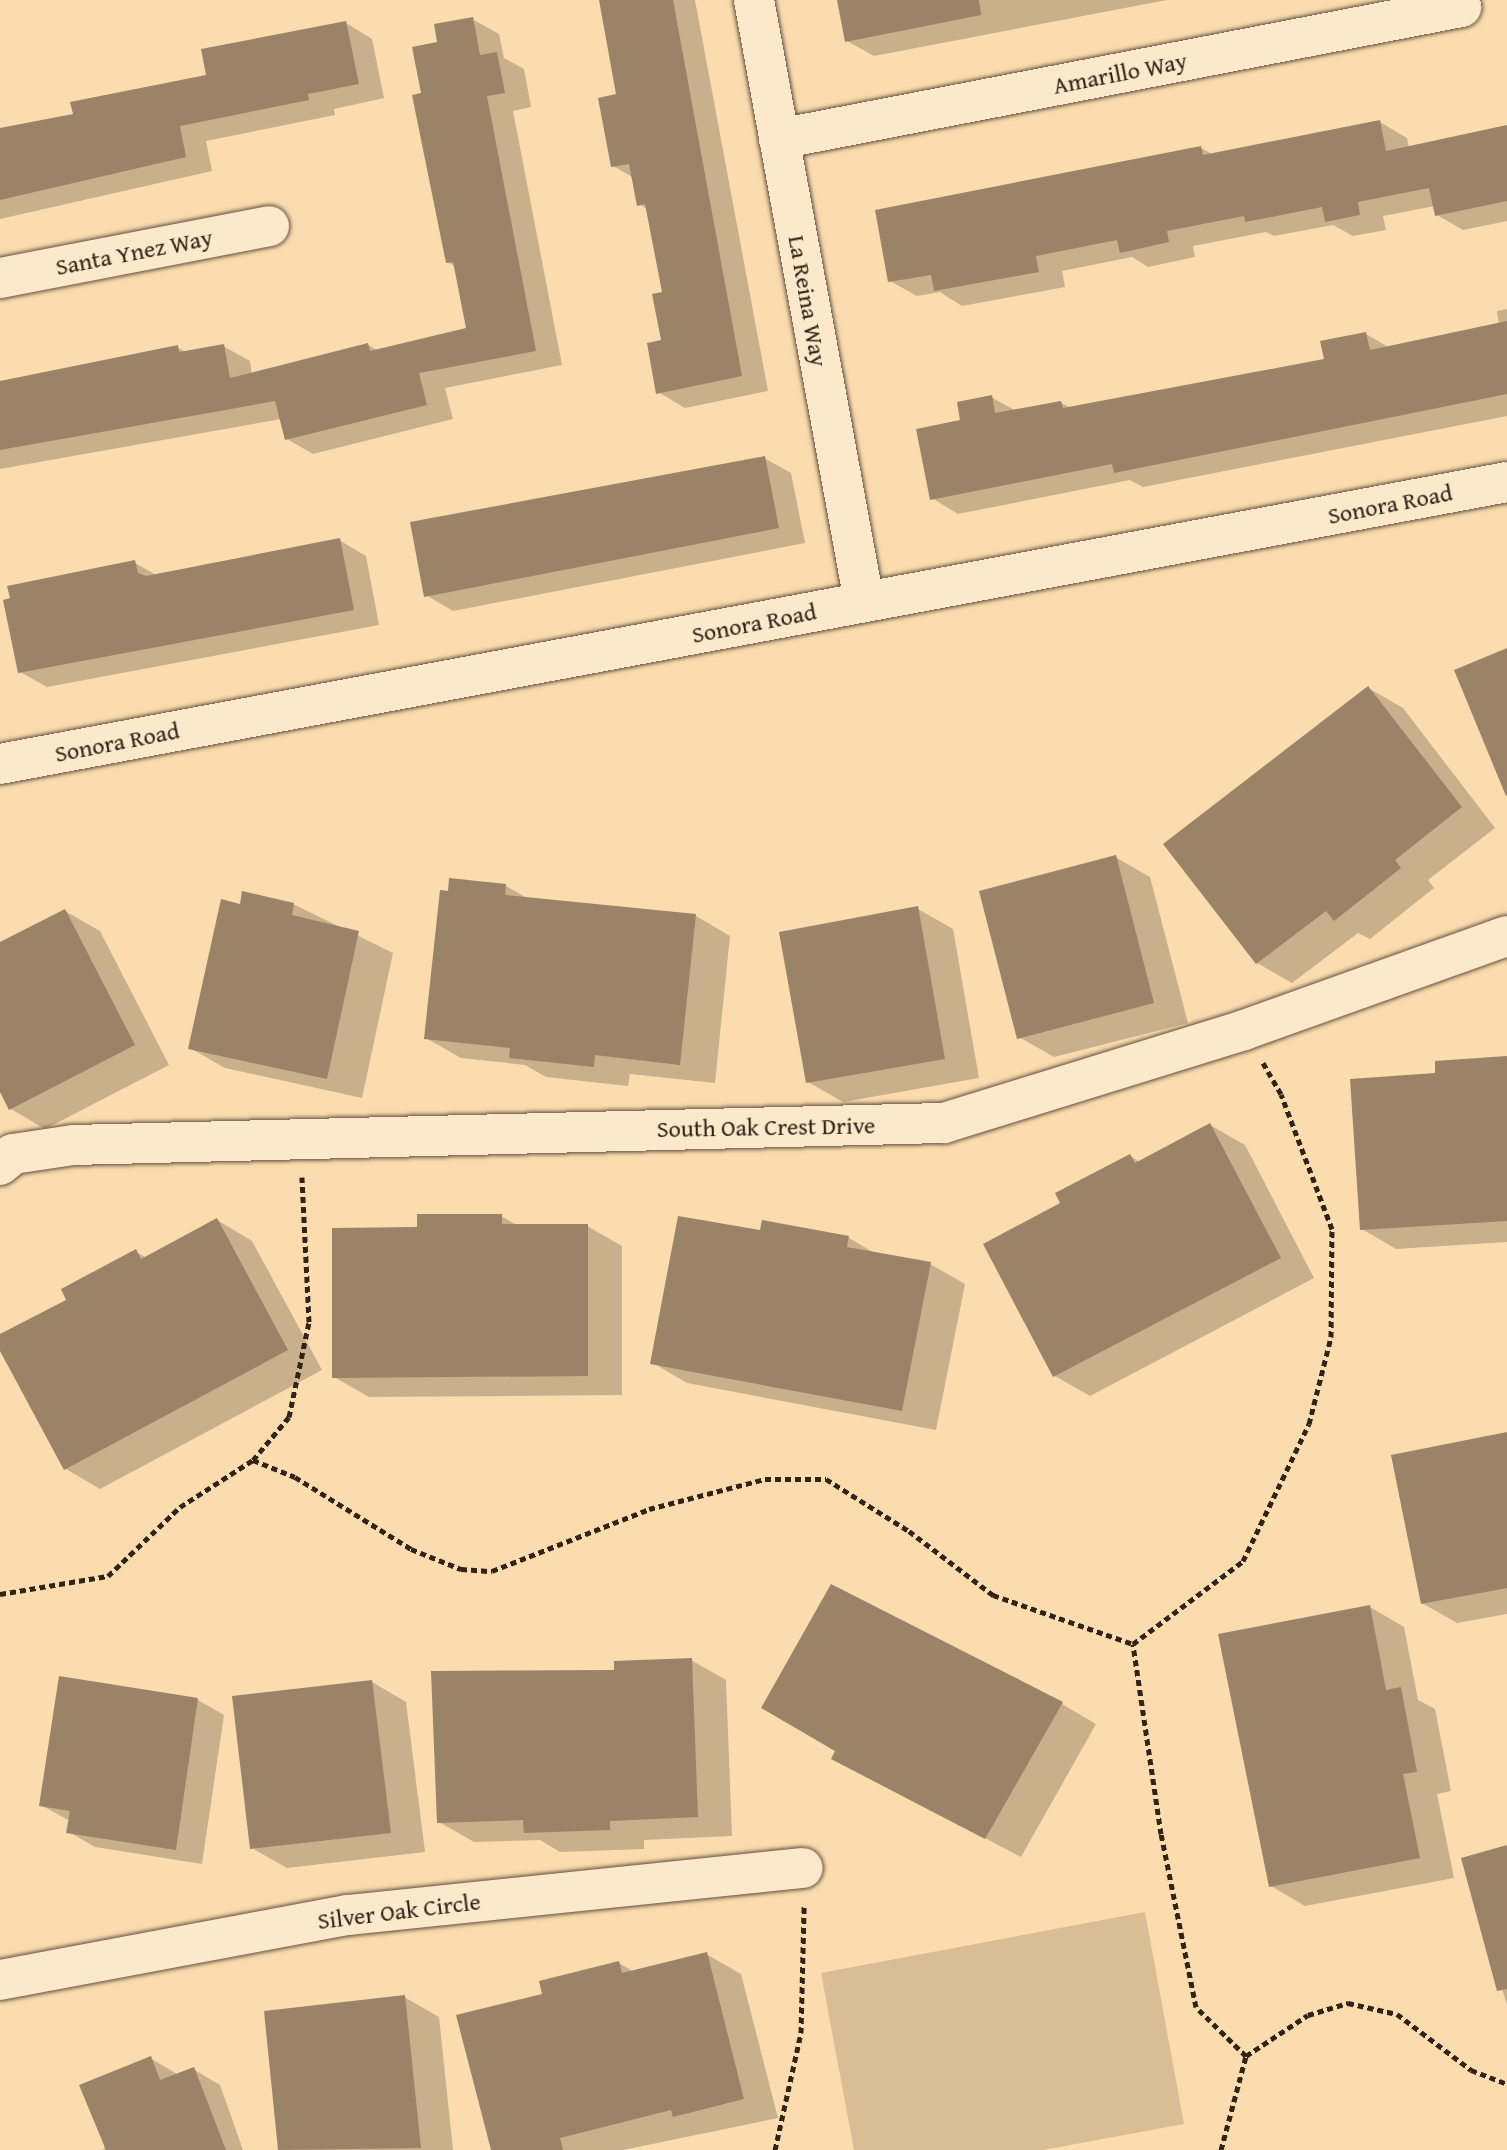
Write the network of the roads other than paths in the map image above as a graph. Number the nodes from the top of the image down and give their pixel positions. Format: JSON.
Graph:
{"nodes":[{"id":1,"x":754,"y":0,"type":"edge"},
{"id":2,"x":1461,"y":7,"type":"dead end"},
{"id":3,"x":779,"y":139,"type":"junction"},
{"id":4,"x":269,"y":226,"type":"dead end"},
{"id":5,"x":0,"y":278,"type":"edge"},
{"id":6,"x":1507,"y":482,"type":"edge"},
{"id":7,"x":864,"y":602,"type":"junction"},
{"id":8,"x":0,"y":764,"type":"edge"},
{"id":9,"x":1507,"y":936,"type":"edge"},
{"id":10,"x":0,"y":1165,"type":"edge"},
{"id":11,"x":803,"y":1868,"type":"road end"},
{"id":12,"x":0,"y":1980,"type":"edge"}],
"edges":[{"from":1,"to":3,"type":"street","name":"La Reina Way"},
{"from":2,"to":3,"type":"street","name":"Amarillo Way"},
{"from":3,"to":7,"type":"street","name":"La Reina Way"},
{"from":4,"to":5,"type":"street","name":"Santa Ynez Way"},
{"from":6,"to":7,"type":"street","name":"Sonora Road"},
{"from":7,"to":8,"type":"street","name":"Sonora Road"},
{"from":9,"to":10,"type":"street","name":"South Oak Crest Drive"},
{"from":11,"to":12,"type":"street","name":"Silver Oak Circle"}]}
